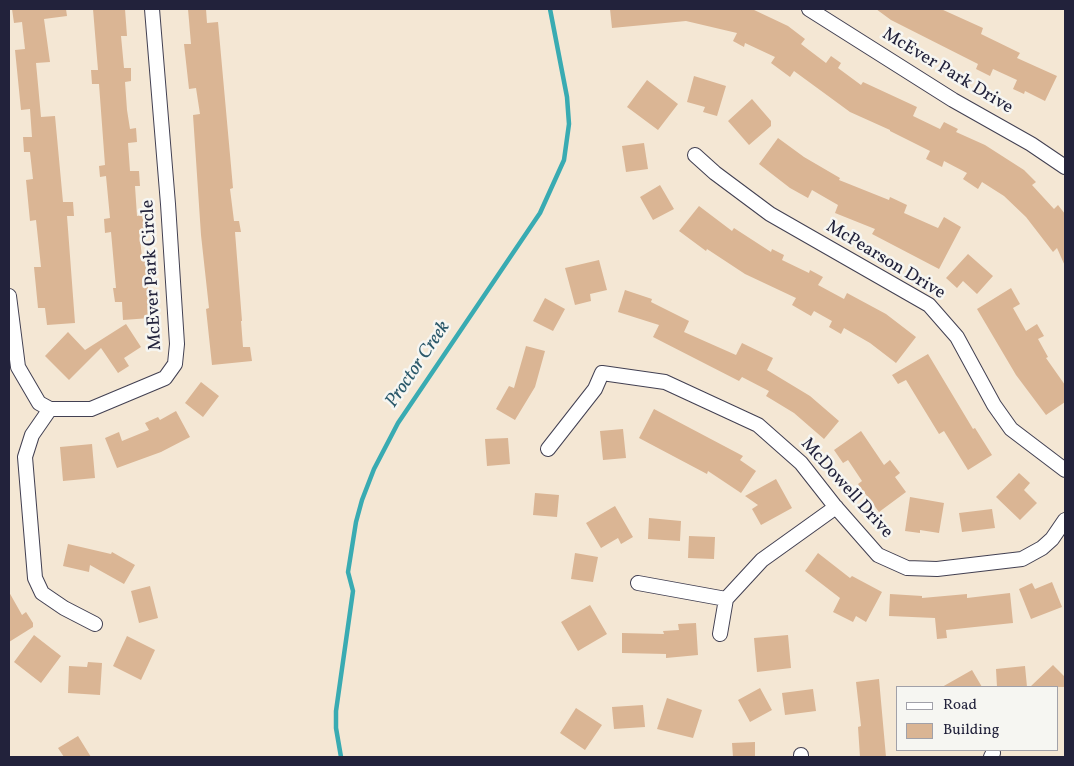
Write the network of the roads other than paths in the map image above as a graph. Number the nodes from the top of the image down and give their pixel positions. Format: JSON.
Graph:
{"nodes":[{"id":1,"x":152,"y":9,"type":"edge"},
{"id":2,"x":809,"y":9,"type":"edge"},
{"id":3,"x":695,"y":155,"type":"dead end"},
{"id":4,"x":1065,"y":167,"type":"edge"},
{"id":5,"x":9,"y":296,"type":"edge"},
{"id":6,"x":50,"y":409,"type":"junction"},
{"id":7,"x":548,"y":449,"type":"dead end"},
{"id":8,"x":1065,"y":470,"type":"edge"},
{"id":9,"x":836,"y":508,"type":"junction"},
{"id":10,"x":1065,"y":520,"type":"edge"},
{"id":11,"x":638,"y":583,"type":"dead end"},
{"id":12,"x":726,"y":599,"type":"junction"},
{"id":13,"x":95,"y":624,"type":"dead end"},
{"id":14,"x":720,"y":634,"type":"dead end"}],
"edges":[{"from":1,"to":6,"type":"street","name":"McEver Park Circle"},
{"from":2,"to":4,"type":"street","name":"McEver Park Drive"},
{"from":3,"to":8,"type":"street","name":"McPearson Drive"},
{"from":5,"to":6,"type":"street"},
{"from":6,"to":13,"type":"street"},
{"from":7,"to":9,"type":"street","name":"McDowell Drive"},
{"from":9,"to":10,"type":"street","name":"McDowell Drive"},
{"from":9,"to":12,"type":"street"},
{"from":11,"to":12,"type":"street"},
{"from":12,"to":14,"type":"street"}]}
